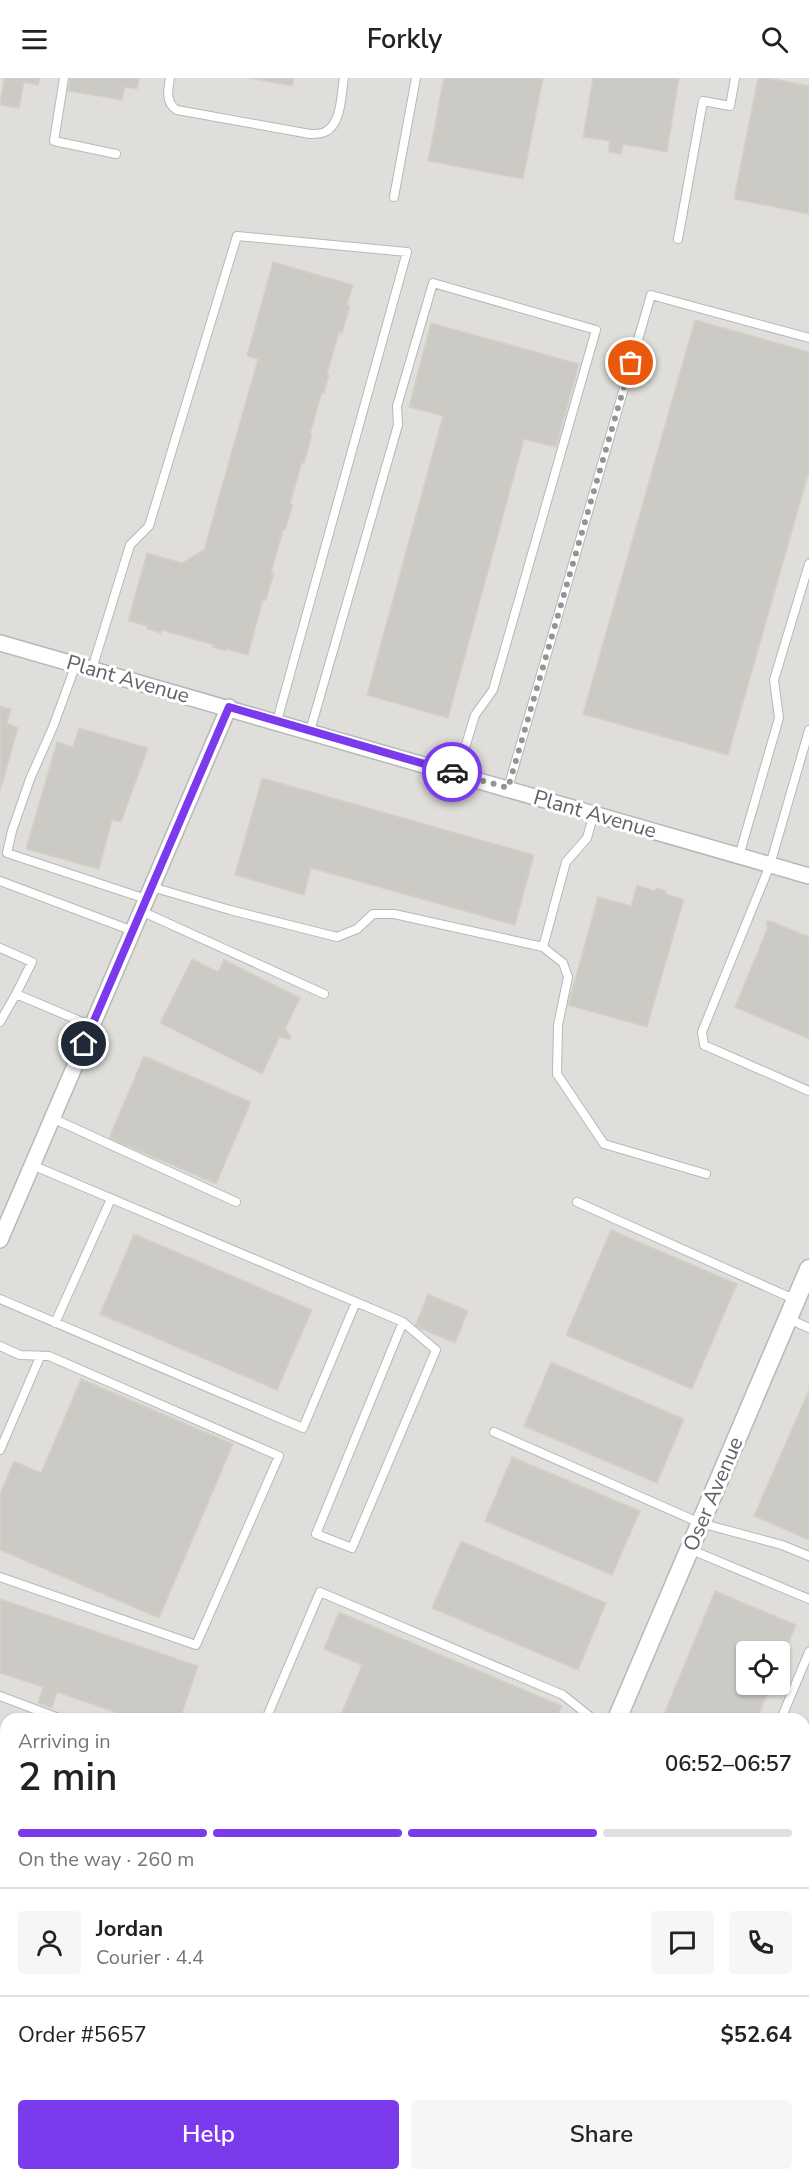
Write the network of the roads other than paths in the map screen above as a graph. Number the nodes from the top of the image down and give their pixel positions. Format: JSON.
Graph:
{"nodes":[{"id":1,"x":64,"y":78,"type":"edge"},
{"id":2,"x":170,"y":78,"type":"edge"},
{"id":3,"x":344,"y":78,"type":"edge"},
{"id":4,"x":416,"y":78,"type":"edge"},
{"id":5,"x":735,"y":78,"type":"edge"},
{"id":6,"x":116,"y":154,"type":"dead end"},
{"id":7,"x":394,"y":197,"type":"dead end"},
{"id":8,"x":678,"y":239,"type":"dead end"},
{"id":9,"x":809,"y":338,"type":"edge"},
{"id":10,"x":809,"y":564,"type":"edge"},
{"id":11,"x":0,"y":643,"type":"edge"},
{"id":12,"x":76,"y":664,"type":"junction"},
{"id":13,"x":92,"y":669,"type":"junction"},
{"id":14,"x":229,"y":707,"type":"junction"},
{"id":15,"x":277,"y":721,"type":"junction"},
{"id":16,"x":809,"y":730,"type":"edge"},
{"id":17,"x":310,"y":731,"type":"junction"},
{"id":18,"x":457,"y":774,"type":"junction"},
{"id":19,"x":508,"y":788,"type":"junction"},
{"id":20,"x":594,"y":813,"type":"junction"},
{"id":21,"x":739,"y":856,"type":"junction"},
{"id":22,"x":770,"y":864,"type":"junction"},
{"id":23,"x":809,"y":876,"type":"edge"},
{"id":24,"x":0,"y":881,"type":"edge"},
{"id":25,"x":146,"y":899,"type":"junction"},
{"id":26,"x":133,"y":931,"type":"junction"},
{"id":27,"x":543,"y":947,"type":"junction"},
{"id":28,"x":0,"y":948,"type":"edge"},
{"id":29,"x":16,"y":994,"type":"junction"},
{"id":30,"x":324,"y":994,"type":"dead end"},
{"id":31,"x":0,"y":1022,"type":"edge"},
{"id":32,"x":92,"y":1026,"type":"junction"},
{"id":33,"x":809,"y":1091,"type":"edge"},
{"id":34,"x":52,"y":1118,"type":"junction"},
{"id":35,"x":32,"y":1165,"type":"junction"},
{"id":36,"x":706,"y":1174,"type":"dead end"},
{"id":37,"x":111,"y":1198,"type":"junction"},
{"id":38,"x":237,"y":1202,"type":"dead end"},
{"id":39,"x":577,"y":1202,"type":"dead end"},
{"id":40,"x":0,"y":1240,"type":"edge"},
{"id":41,"x":809,"y":1269,"type":"edge"},
{"id":42,"x":0,"y":1299,"type":"edge"},
{"id":43,"x":796,"y":1300,"type":"junction"},
{"id":44,"x":356,"y":1302,"type":"junction"},
{"id":45,"x":788,"y":1318,"type":"junction"},
{"id":46,"x":403,"y":1322,"type":"junction"},
{"id":47,"x":55,"y":1323,"type":"junction"},
{"id":48,"x":809,"y":1328,"type":"edge"},
{"id":49,"x":0,"y":1346,"type":"edge"},
{"id":50,"x":40,"y":1357,"type":"junction"},
{"id":51,"x":494,"y":1432,"type":"dead end"},
{"id":52,"x":0,"y":1450,"type":"edge"},
{"id":53,"x":700,"y":1523,"type":"junction"},
{"id":54,"x":689,"y":1549,"type":"junction"},
{"id":55,"x":809,"y":1556,"type":"edge"},
{"id":56,"x":0,"y":1577,"type":"edge"},
{"id":57,"x":809,"y":1599,"type":"edge"},
{"id":58,"x":809,"y":1652,"type":"edge"},
{"id":59,"x":0,"y":1696,"type":"edge"},
{"id":60,"x":45,"y":1713,"type":"edge"},
{"id":61,"x":269,"y":1713,"type":"edge"},
{"id":62,"x":586,"y":1713,"type":"edge"},
{"id":63,"x":620,"y":1713,"type":"edge"},
{"id":64,"x":784,"y":1713,"type":"edge"}],
"edges":[{"from":1,"to":6,"type":"lane"},
{"from":2,"to":3,"type":"lane"},
{"from":4,"to":7,"type":"lane"},
{"from":5,"to":8,"type":"lane"},
{"from":9,"to":19,"type":"lane"},
{"from":10,"to":21,"type":"lane"},
{"from":11,"to":12,"type":"street","name":"Plant Avenue"},
{"from":12,"to":13,"type":"street","name":"Plant Avenue"},
{"from":12,"to":25,"type":"lane"},
{"from":13,"to":14,"type":"street","name":"Plant Avenue"},
{"from":13,"to":15,"type":"lane"},
{"from":14,"to":15,"type":"street","name":"Plant Avenue"},
{"from":14,"to":25,"type":"street"},
{"from":15,"to":17,"type":"street","name":"Plant Avenue"},
{"from":16,"to":22,"type":"lane"},
{"from":17,"to":18,"type":"street","name":"Plant Avenue"},
{"from":17,"to":18,"type":"lane"},
{"from":18,"to":19,"type":"street","name":"Plant Avenue"},
{"from":19,"to":20,"type":"street","name":"Plant Avenue"},
{"from":20,"to":21,"type":"street","name":"Plant Avenue"},
{"from":20,"to":27,"type":"lane"},
{"from":21,"to":22,"type":"street","name":"Plant Avenue"},
{"from":22,"to":23,"type":"street","name":"Plant Avenue"},
{"from":22,"to":33,"type":"lane"},
{"from":24,"to":26,"type":"lane"},
{"from":25,"to":26,"type":"street"},
{"from":25,"to":27,"type":"lane"},
{"from":25,"to":30,"type":"lane"},
{"from":26,"to":32,"type":"street"},
{"from":27,"to":36,"type":"lane"},
{"from":28,"to":29,"type":"lane"},
{"from":29,"to":31,"type":"lane"},
{"from":29,"to":32,"type":"lane"},
{"from":32,"to":34,"type":"street"},
{"from":34,"to":35,"type":"street"},
{"from":34,"to":38,"type":"lane"},
{"from":35,"to":37,"type":"lane"},
{"from":35,"to":40,"type":"street"},
{"from":37,"to":44,"type":"lane"},
{"from":37,"to":47,"type":"lane"},
{"from":39,"to":43,"type":"lane"},
{"from":41,"to":43,"type":"street","name":"Oser Avenue"},
{"from":42,"to":47,"type":"lane"},
{"from":43,"to":45,"type":"street","name":"Oser Avenue"},
{"from":44,"to":46,"type":"lane"},
{"from":44,"to":47,"type":"lane"},
{"from":45,"to":48,"type":"lane"},
{"from":45,"to":53,"type":"street","name":"Oser Avenue"},
{"from":46,"to":46,"type":"lane"},
{"from":49,"to":50,"type":"lane"},
{"from":50,"to":52,"type":"lane"},
{"from":50,"to":56,"type":"lane"},
{"from":51,"to":53,"type":"lane"},
{"from":53,"to":54,"type":"street","name":"Oser Avenue"},
{"from":53,"to":55,"type":"lane"},
{"from":54,"to":57,"type":"lane"},
{"from":54,"to":63,"type":"street","name":"Oser Avenue"},
{"from":58,"to":64,"type":"lane"},
{"from":59,"to":60,"type":"lane"},
{"from":61,"to":62,"type":"lane"}]}
